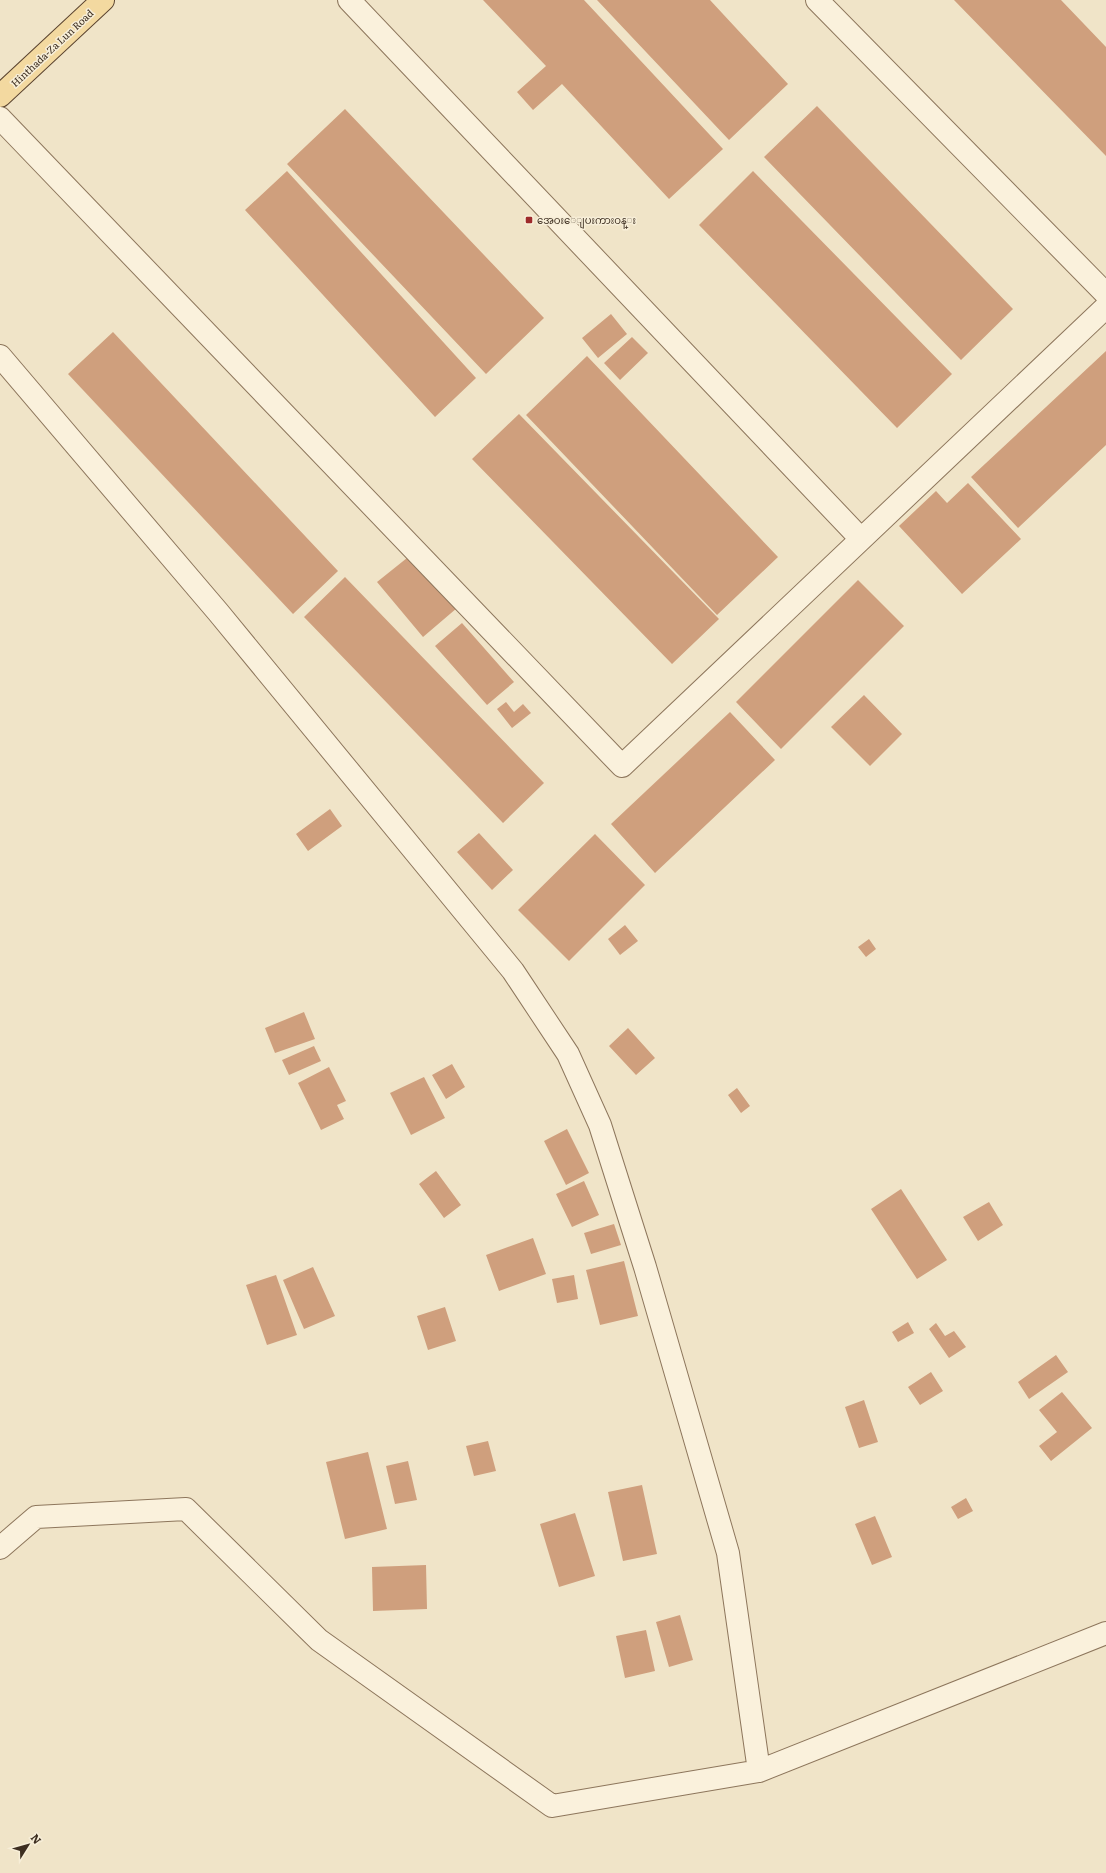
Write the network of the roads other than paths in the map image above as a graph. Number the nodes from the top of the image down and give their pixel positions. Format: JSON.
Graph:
{"nodes":[{"id":1,"x":104,"y":0,"type":"edge"},
{"id":2,"x":349,"y":0,"type":"edge"},
{"id":3,"x":817,"y":0,"type":"edge"},
{"id":4,"x":0,"y":96,"type":"edge"},
{"id":5,"x":0,"y":118,"type":"edge"},
{"id":6,"x":1106,"y":294,"type":"edge"},
{"id":7,"x":1106,"y":307,"type":"edge"},
{"id":8,"x":0,"y":356,"type":"edge"},
{"id":9,"x":861,"y":539,"type":"junction"},
{"id":10,"x":0,"y":1548,"type":"edge"},
{"id":11,"x":1106,"y":1633,"type":"edge"},
{"id":12,"x":759,"y":1771,"type":"junction"}],
"edges":[{"from":1,"to":4,"type":"main road","name":"Hinthada-Za Lun Road"},
{"from":2,"to":9,"type":"street"},
{"from":3,"to":6,"type":"street"},
{"from":5,"to":9,"type":"street"},
{"from":7,"to":9,"type":"street"},
{"from":8,"to":12,"type":"street"},
{"from":10,"to":12,"type":"street"},
{"from":11,"to":12,"type":"street"}]}
